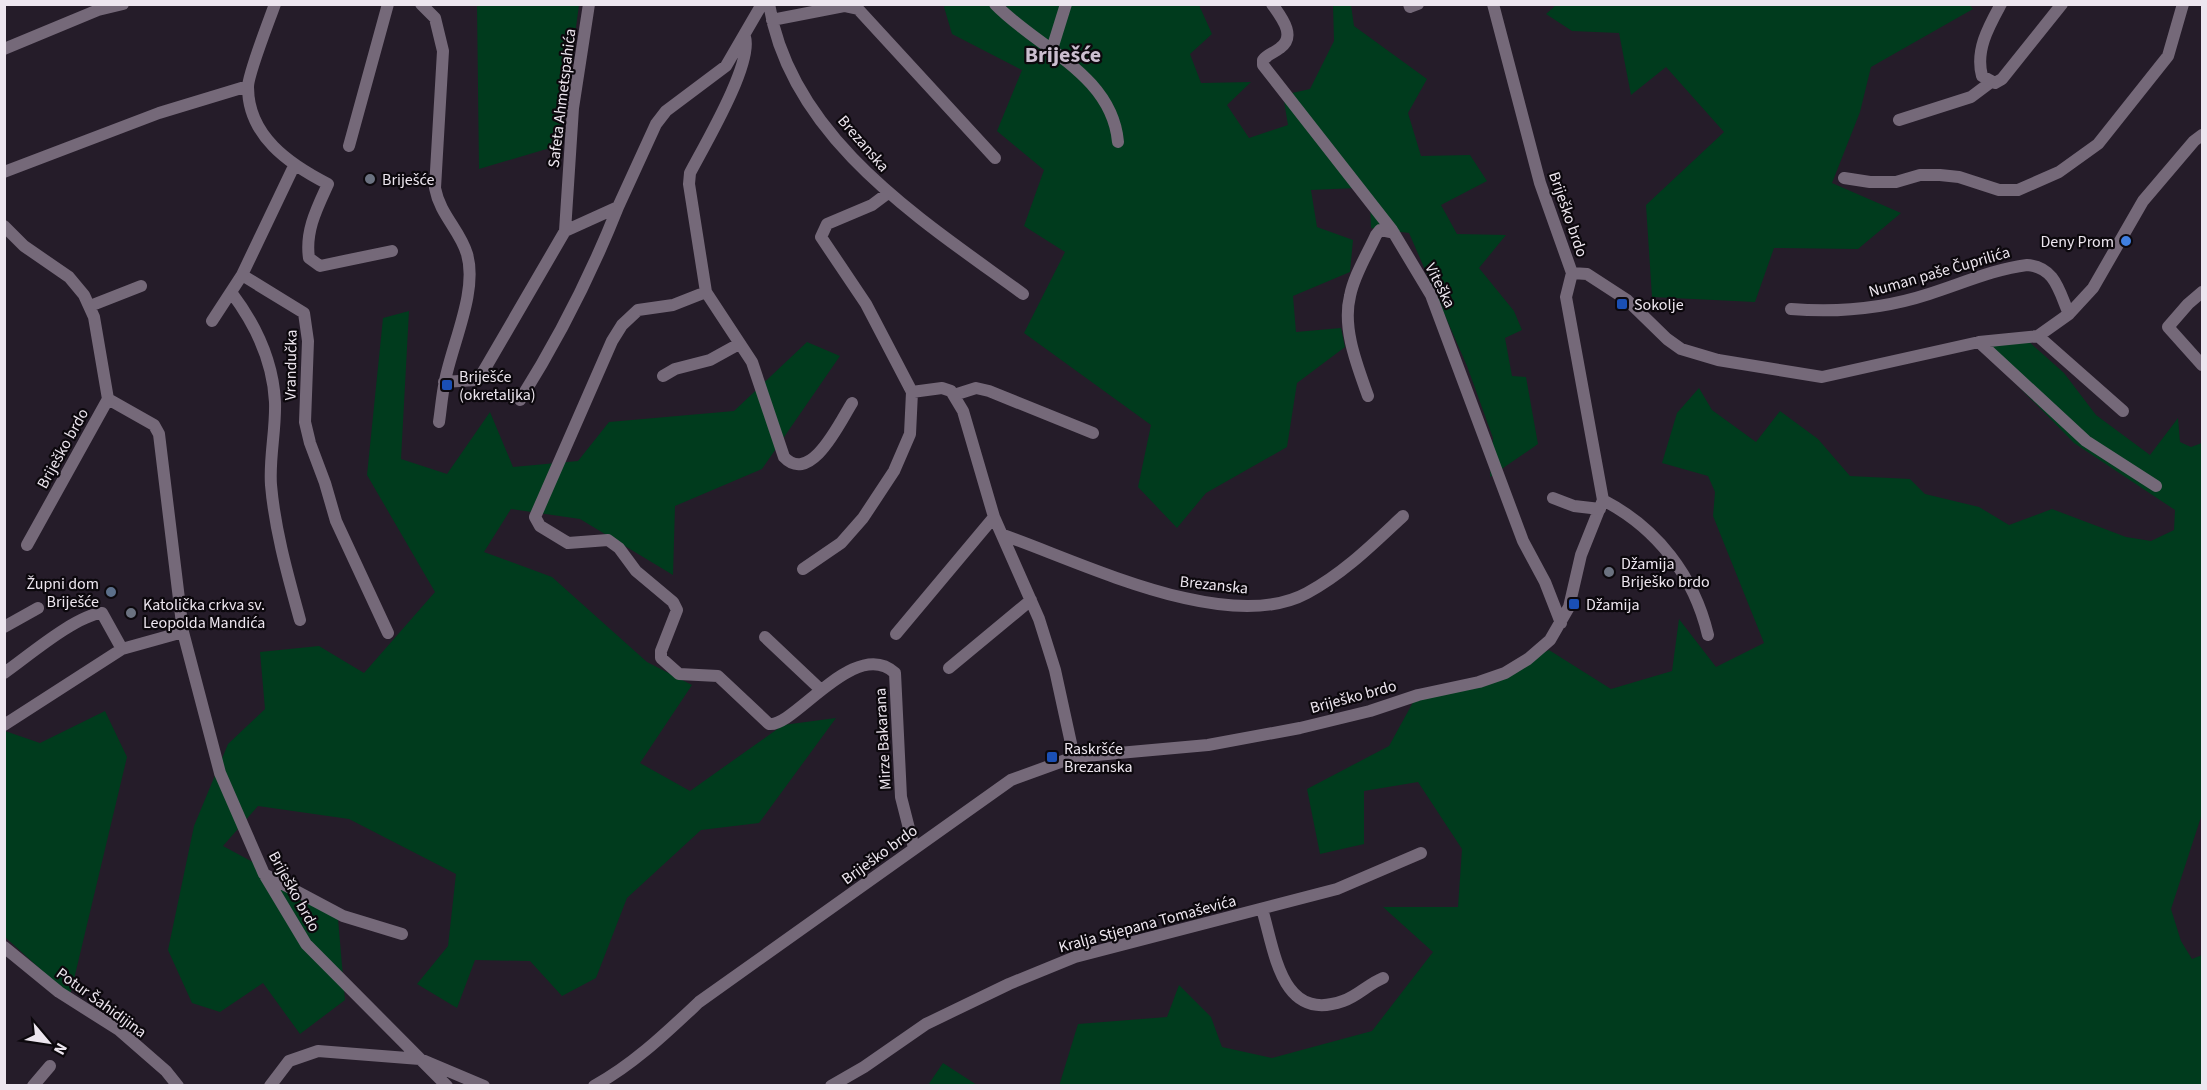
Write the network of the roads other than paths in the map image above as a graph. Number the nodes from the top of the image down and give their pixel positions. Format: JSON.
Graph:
{"nodes":[{"id":1,"x":123,"y":4,"type":"edge"},
{"id":2,"x":275,"y":4,"type":"edge"},
{"id":3,"x":388,"y":4,"type":"edge"},
{"id":4,"x":421,"y":4,"type":"edge"},
{"id":5,"x":589,"y":4,"type":"edge"},
{"id":6,"x":762,"y":4,"type":"edge"},
{"id":7,"x":769,"y":4,"type":"edge"},
{"id":8,"x":995,"y":4,"type":"edge"},
{"id":9,"x":1066,"y":4,"type":"edge"},
{"id":10,"x":1272,"y":4,"type":"edge"},
{"id":11,"x":1409,"y":4,"type":"edge"},
{"id":12,"x":1418,"y":4,"type":"edge"},
{"id":13,"x":1493,"y":4,"type":"edge"},
{"id":14,"x":2001,"y":4,"type":"edge"},
{"id":15,"x":2062,"y":4,"type":"edge"},
{"id":16,"x":2183,"y":4,"type":"edge"},
{"id":17,"x":772,"y":20,"type":"junction"},
{"id":18,"x":745,"y":37,"type":"junction"},
{"id":19,"x":4,"y":49,"type":"edge"},
{"id":20,"x":1052,"y":49,"type":"junction"},
{"id":21,"x":1990,"y":82,"type":"junction"},
{"id":22,"x":248,"y":86,"type":"junction"},
{"id":23,"x":1899,"y":120,"type":"dead end"},
{"id":24,"x":2202,"y":135,"type":"edge"},
{"id":25,"x":1118,"y":142,"type":"dead end"},
{"id":26,"x":349,"y":146,"type":"dead end"},
{"id":27,"x":995,"y":158,"type":"dead end"},
{"id":28,"x":294,"y":166,"type":"junction"},
{"id":29,"x":4,"y":172,"type":"edge"},
{"id":30,"x":1844,"y":178,"type":"dead end"},
{"id":31,"x":888,"y":194,"type":"junction"},
{"id":32,"x":618,"y":207,"type":"junction"},
{"id":33,"x":4,"y":226,"type":"edge"},
{"id":34,"x":565,"y":231,"type":"junction"},
{"id":35,"x":1394,"y":233,"type":"junction"},
{"id":36,"x":392,"y":251,"type":"dead end"},
{"id":37,"x":1572,"y":273,"type":"junction"},
{"id":38,"x":242,"y":275,"type":"junction"},
{"id":39,"x":141,"y":286,"type":"dead end"},
{"id":40,"x":231,"y":292,"type":"junction"},
{"id":41,"x":706,"y":292,"type":"junction"},
{"id":42,"x":2202,"y":292,"type":"edge"},
{"id":43,"x":1023,"y":294,"type":"dead end"},
{"id":44,"x":90,"y":306,"type":"junction"},
{"id":45,"x":1791,"y":309,"type":"dead end"},
{"id":46,"x":2069,"y":314,"type":"junction"},
{"id":47,"x":212,"y":321,"type":"dead end"},
{"id":48,"x":2038,"y":336,"type":"junction"},
{"id":49,"x":1978,"y":342,"type":"junction"},
{"id":50,"x":739,"y":344,"type":"junction"},
{"id":51,"x":2202,"y":365,"type":"edge"},
{"id":52,"x":663,"y":376,"type":"dead end"},
{"id":53,"x":444,"y":382,"type":"junction"},
{"id":54,"x":912,"y":392,"type":"junction"},
{"id":55,"x":954,"y":395,"type":"junction"},
{"id":56,"x":1368,"y":396,"type":"dead end"},
{"id":57,"x":108,"y":399,"type":"junction"},
{"id":58,"x":520,"y":400,"type":"dead end"},
{"id":59,"x":852,"y":404,"type":"dead end"},
{"id":60,"x":2123,"y":411,"type":"dead end"},
{"id":61,"x":440,"y":422,"type":"dead end"},
{"id":62,"x":1093,"y":433,"type":"dead end"},
{"id":63,"x":2156,"y":486,"type":"dead end"},
{"id":64,"x":1552,"y":498,"type":"dead end"},
{"id":65,"x":1601,"y":505,"type":"junction"},
{"id":66,"x":1403,"y":516,"type":"dead end"},
{"id":67,"x":994,"y":517,"type":"junction"},
{"id":68,"x":1003,"y":536,"type":"junction"},
{"id":69,"x":27,"y":545,"type":"dead end"},
{"id":70,"x":803,"y":568,"type":"dead end"},
{"id":71,"x":1031,"y":600,"type":"junction"},
{"id":72,"x":38,"y":608,"type":"dead end"},
{"id":73,"x":300,"y":620,"type":"dead end"},
{"id":74,"x":1562,"y":623,"type":"junction"},
{"id":75,"x":4,"y":627,"type":"edge"},
{"id":76,"x":183,"y":632,"type":"junction"},
{"id":77,"x":388,"y":633,"type":"dead end"},
{"id":78,"x":896,"y":634,"type":"dead end"},
{"id":79,"x":1708,"y":635,"type":"dead end"},
{"id":80,"x":765,"y":637,"type":"dead end"},
{"id":81,"x":122,"y":649,"type":"junction"},
{"id":82,"x":950,"y":668,"type":"dead end"},
{"id":83,"x":4,"y":673,"type":"edge"},
{"id":84,"x":820,"y":689,"type":"junction"},
{"id":85,"x":4,"y":725,"type":"edge"},
{"id":86,"x":1074,"y":757,"type":"junction"},
{"id":87,"x":914,"y":848,"type":"junction"},
{"id":88,"x":1421,"y":853,"type":"dead end"},
{"id":89,"x":264,"y":874,"type":"junction"},
{"id":90,"x":1262,"y":909,"type":"junction"},
{"id":91,"x":402,"y":934,"type":"dead end"},
{"id":92,"x":4,"y":947,"type":"edge"},
{"id":93,"x":1383,"y":978,"type":"dead end"},
{"id":94,"x":420,"y":1059,"type":"junction"},
{"id":95,"x":50,"y":1066,"type":"dead end"},
{"id":96,"x":33,"y":1086,"type":"edge"},
{"id":97,"x":178,"y":1086,"type":"edge"},
{"id":98,"x":270,"y":1086,"type":"edge"},
{"id":99,"x":447,"y":1086,"type":"edge"},
{"id":100,"x":484,"y":1086,"type":"edge"},
{"id":101,"x":594,"y":1086,"type":"edge"},
{"id":102,"x":831,"y":1086,"type":"edge"}],
"edges":[{"from":1,"to":19,"type":"street"},
{"from":2,"to":22,"type":"street"},
{"from":3,"to":26,"type":"street"},
{"from":4,"to":53,"type":"street"},
{"from":5,"to":34,"type":"street","name":"Safeta Ahmetspahića"},
{"from":6,"to":18,"type":"street"},
{"from":7,"to":17,"type":"street","name":"Brezanska"},
{"from":8,"to":20,"type":"street"},
{"from":9,"to":20,"type":"street"},
{"from":10,"to":35,"type":"street","name":"Viteška"},
{"from":11,"to":12,"type":"street"},
{"from":13,"to":37,"type":"street","name":"Briješko brdo"},
{"from":14,"to":21,"type":"street"},
{"from":15,"to":21,"type":"street"},
{"from":16,"to":30,"type":"street"},
{"from":17,"to":27,"type":"street"},
{"from":17,"to":31,"type":"street","name":"Brezanska"},
{"from":18,"to":32,"type":"street"},
{"from":18,"to":41,"type":"street"},
{"from":20,"to":25,"type":"street"},
{"from":21,"to":23,"type":"street"},
{"from":22,"to":28,"type":"street"},
{"from":22,"to":29,"type":"street"},
{"from":24,"to":46,"type":"street"},
{"from":28,"to":36,"type":"street"},
{"from":28,"to":38,"type":"street"},
{"from":31,"to":43,"type":"street"},
{"from":31,"to":54,"type":"street","name":"Brezanska"},
{"from":32,"to":34,"type":"street"},
{"from":32,"to":58,"type":"street"},
{"from":33,"to":44,"type":"street","name":"Briješko brdo"},
{"from":34,"to":53,"type":"street","name":"Safeta Ahmetspahića"},
{"from":35,"to":56,"type":"street"},
{"from":35,"to":74,"type":"street","name":"Viteška"},
{"from":37,"to":49,"type":"street"},
{"from":37,"to":65,"type":"street","name":"Briješko brdo"},
{"from":38,"to":40,"type":"street"},
{"from":38,"to":77,"type":"street","name":"Vrandučka"},
{"from":39,"to":44,"type":"street"},
{"from":40,"to":47,"type":"street"},
{"from":40,"to":73,"type":"street"},
{"from":41,"to":50,"type":"street"},
{"from":41,"to":84,"type":"street","name":"Mirze Bakarana"},
{"from":42,"to":51,"type":"street"},
{"from":44,"to":57,"type":"street","name":"Briješko brdo"},
{"from":45,"to":46,"type":"street","name":"Numan paše Čuprilića"},
{"from":46,"to":48,"type":"street"},
{"from":48,"to":49,"type":"street"},
{"from":48,"to":60,"type":"street"},
{"from":49,"to":63,"type":"street"},
{"from":50,"to":52,"type":"street"},
{"from":50,"to":59,"type":"street"},
{"from":53,"to":61,"type":"street"},
{"from":54,"to":55,"type":"street"},
{"from":54,"to":70,"type":"street"},
{"from":55,"to":62,"type":"street"},
{"from":55,"to":67,"type":"street"},
{"from":57,"to":69,"type":"street","name":"Briješko brdo"},
{"from":57,"to":76,"type":"street","name":"Briješko brdo"},
{"from":64,"to":65,"type":"street"},
{"from":65,"to":74,"type":"street","name":"Briješko brdo"},
{"from":65,"to":79,"type":"street"},
{"from":66,"to":68,"type":"street","name":"Brezanska"},
{"from":67,"to":68,"type":"street"},
{"from":67,"to":78,"type":"street"},
{"from":68,"to":71,"type":"street"},
{"from":71,"to":82,"type":"street"},
{"from":71,"to":86,"type":"street"},
{"from":72,"to":75,"type":"street"},
{"from":74,"to":86,"type":"street","name":"Briješko brdo"},
{"from":76,"to":81,"type":"street"},
{"from":76,"to":89,"type":"street","name":"Briješko brdo"},
{"from":80,"to":84,"type":"street"},
{"from":81,"to":83,"type":"street"},
{"from":81,"to":85,"type":"street"},
{"from":84,"to":87,"type":"street","name":"Mirze Bakarana"},
{"from":86,"to":87,"type":"street","name":"Briješko brdo"},
{"from":87,"to":101,"type":"street","name":"Briješko brdo"},
{"from":88,"to":90,"type":"street","name":"Kralja Stjepana Tomaševića"},
{"from":89,"to":91,"type":"street"},
{"from":89,"to":94,"type":"street","name":"Briješko brdo"},
{"from":90,"to":93,"type":"street"},
{"from":90,"to":102,"type":"street","name":"Kralja Stjepana Tomaševića"},
{"from":92,"to":97,"type":"street","name":"Potur Šahidijina"},
{"from":94,"to":98,"type":"street"},
{"from":94,"to":99,"type":"street","name":"Briješko brdo"},
{"from":94,"to":100,"type":"street"},
{"from":95,"to":96,"type":"street"}]}
